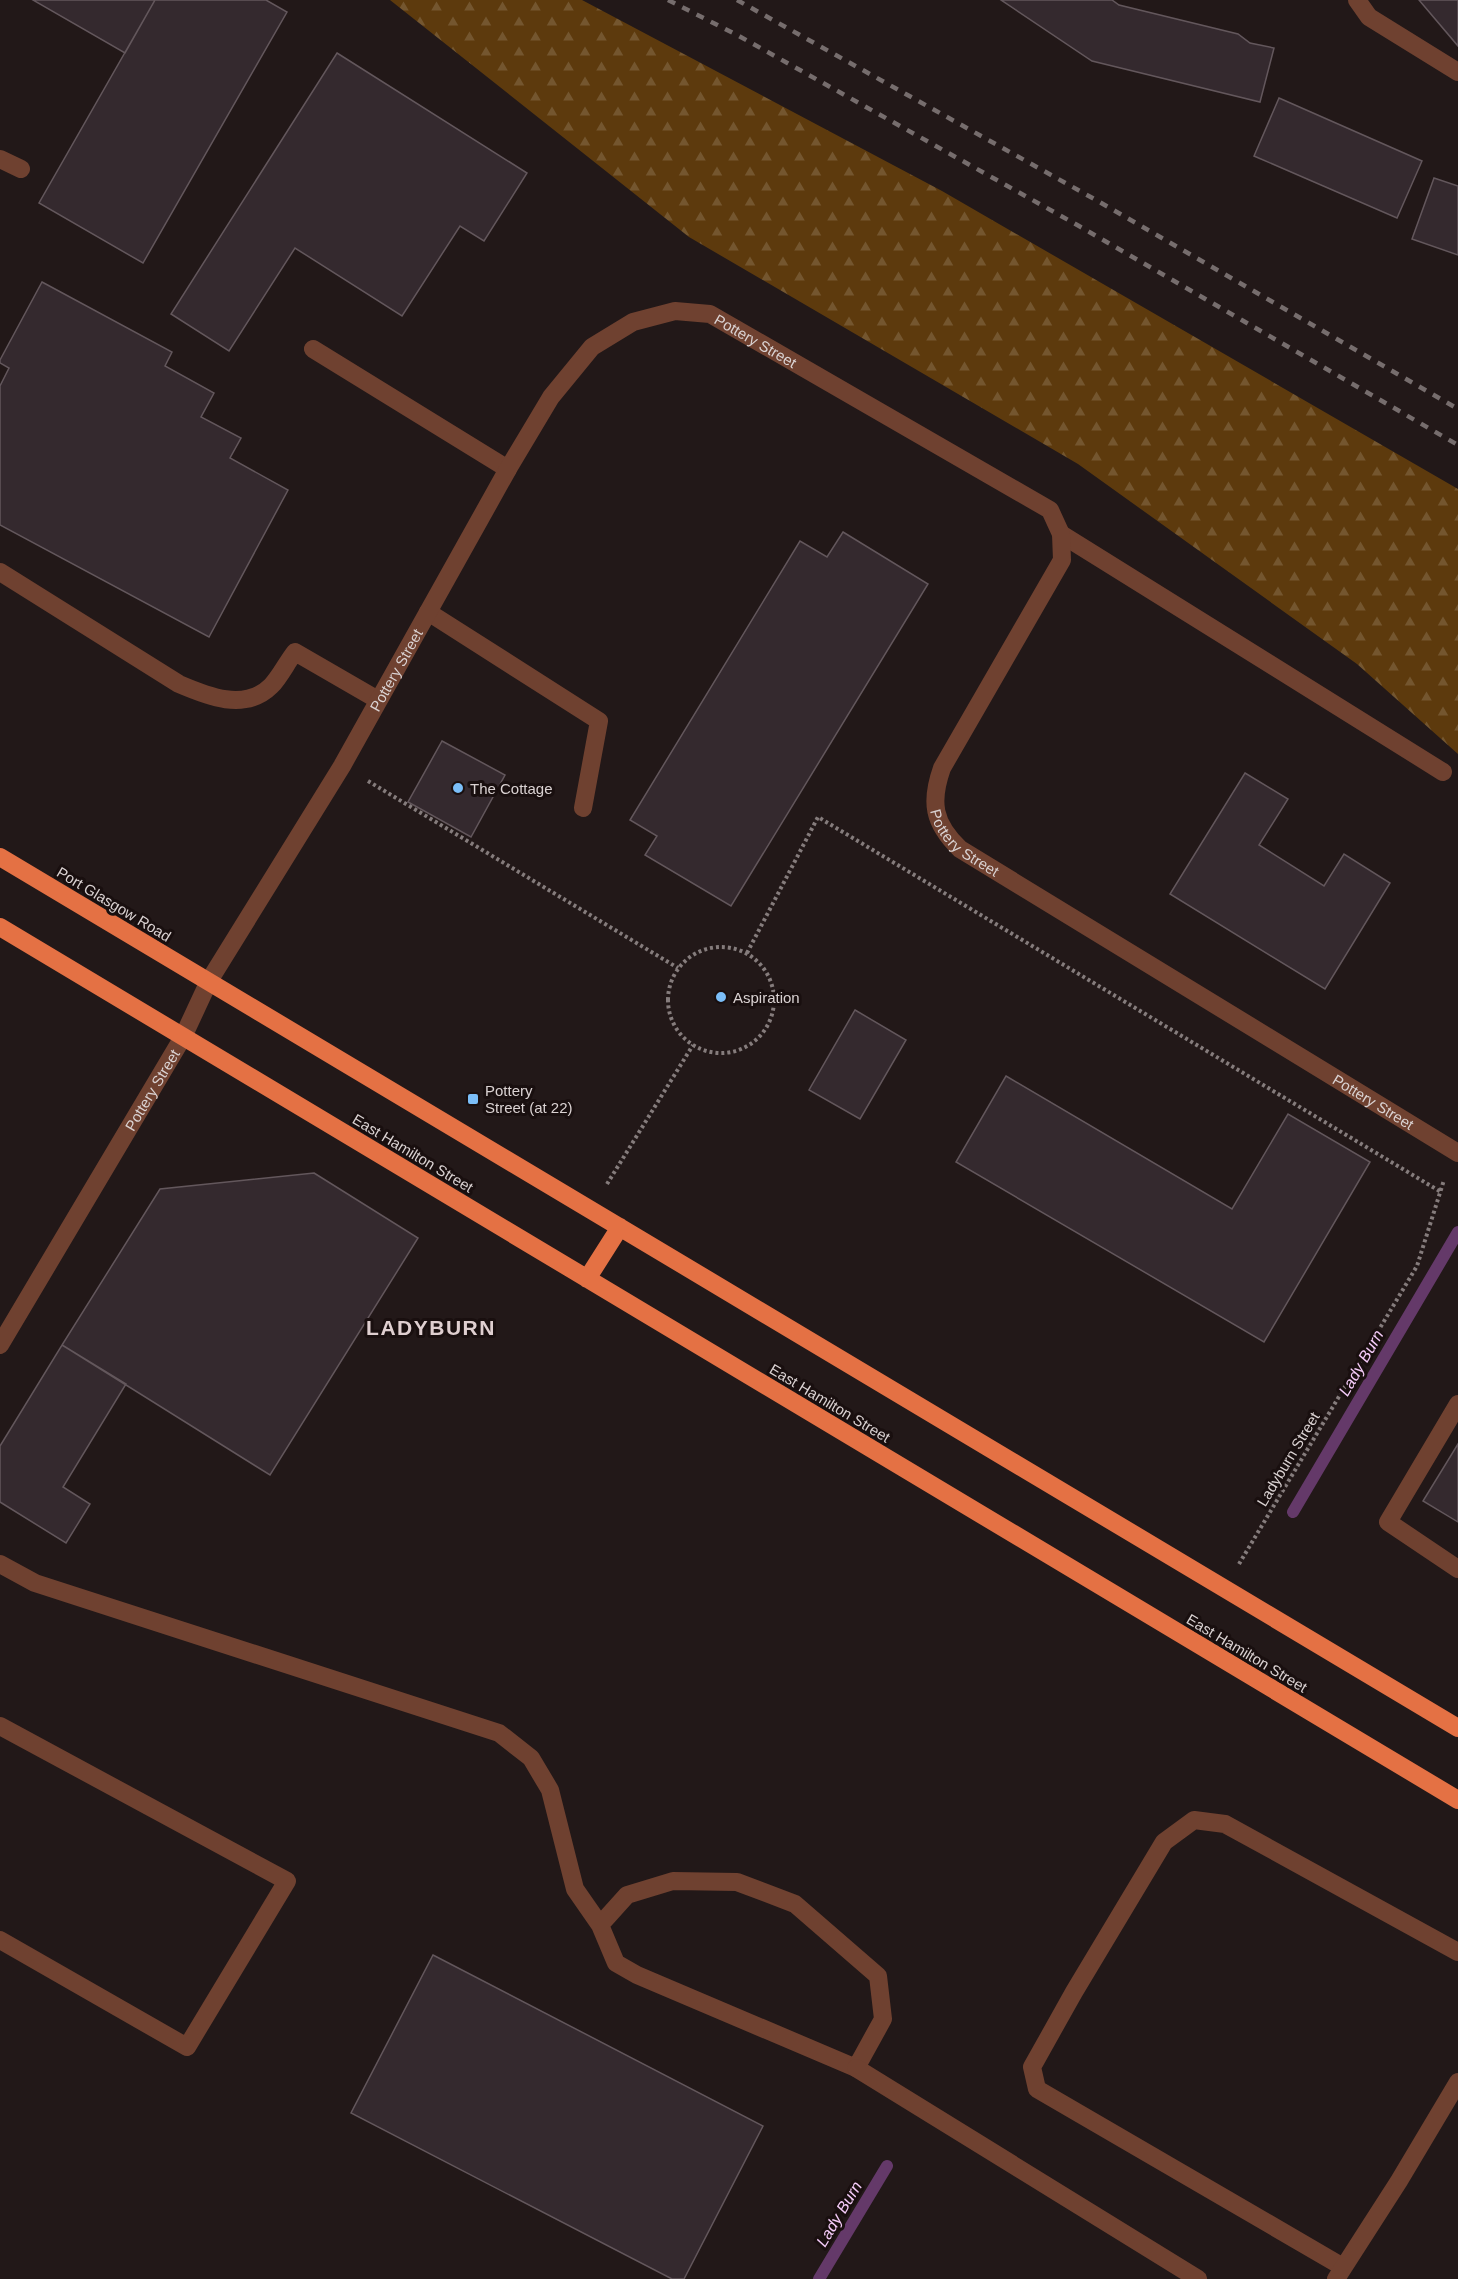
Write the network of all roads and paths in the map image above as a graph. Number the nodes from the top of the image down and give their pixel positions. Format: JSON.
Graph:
{"nodes":[{"id":1,"x":1357,"y":0,"type":"edge"},
{"id":2,"x":1458,"y":72,"type":"edge"},
{"id":3,"x":0,"y":159,"type":"edge"},
{"id":4,"x":21,"y":169,"type":"dead end"},
{"id":5,"x":313,"y":349,"type":"dead end"},
{"id":6,"x":508,"y":469,"type":"junction"},
{"id":7,"x":1061,"y":534,"type":"junction"},
{"id":8,"x":0,"y":572,"type":"edge"},
{"id":9,"x":428,"y":612,"type":"junction"},
{"id":10,"x":378,"y":700,"type":"junction"},
{"id":11,"x":342,"y":766,"type":"junction"},
{"id":12,"x":1443,"y":772,"type":"dead end"},
{"id":13,"x":583,"y":808,"type":"dead end"},
{"id":14,"x":0,"y":857,"type":"edge"},
{"id":15,"x":0,"y":927,"type":"edge"},
{"id":16,"x":747,"y":953,"type":"junction"},
{"id":17,"x":678,"y":968,"type":"junction"},
{"id":18,"x":209,"y":981,"type":"junction"},
{"id":19,"x":183,"y":1037,"type":"junction"},
{"id":20,"x":693,"y":1045,"type":"junction"},
{"id":21,"x":1456,"y":1152,"type":"edge"},
{"id":22,"x":1441,"y":1192,"type":"junction"},
{"id":23,"x":591,"y":1209,"type":"junction"},
{"id":24,"x":620,"y":1227,"type":"junction"},
{"id":25,"x":587,"y":1279,"type":"junction"},
{"id":26,"x":0,"y":1345,"type":"edge"},
{"id":27,"x":1458,"y":1404,"type":"edge"},
{"id":28,"x":0,"y":1564,"type":"edge"},
{"id":29,"x":1458,"y":1569,"type":"edge"},
{"id":30,"x":1225,"y":1588,"type":"junction"},
{"id":31,"x":0,"y":1726,"type":"edge"},
{"id":32,"x":1458,"y":1728,"type":"edge"},
{"id":33,"x":1458,"y":1800,"type":"edge"},
{"id":34,"x":600,"y":1925,"type":"junction"},
{"id":35,"x":0,"y":1940,"type":"edge"},
{"id":36,"x":1458,"y":1952,"type":"edge"},
{"id":37,"x":856,"y":2068,"type":"junction"},
{"id":38,"x":1458,"y":2082,"type":"edge"},
{"id":39,"x":1340,"y":2273,"type":"edge"},
{"id":40,"x":1198,"y":2279,"type":"edge"}],
"edges":[{"from":1,"to":2,"type":"street"},
{"from":3,"to":4,"type":"street"},
{"from":5,"to":6,"type":"street"},
{"from":6,"to":7,"type":"street","name":"Pottery Street"},
{"from":6,"to":9,"type":"street","name":"Pottery Street"},
{"from":7,"to":12,"type":"street"},
{"from":7,"to":21,"type":"street","name":"Pottery Street"},
{"from":8,"to":10,"type":"street"},
{"from":9,"to":10,"type":"street","name":"Pottery Street"},
{"from":9,"to":13,"type":"street"},
{"from":10,"to":11,"type":"street","name":"Pottery Street"},
{"from":11,"to":17,"type":"path"},
{"from":11,"to":18,"type":"street","name":"Pottery Street"},
{"from":14,"to":18,"type":"highway","name":"Port Glasgow Road"},
{"from":15,"to":19,"type":"highway"},
{"from":16,"to":17,"type":"path"},
{"from":16,"to":20,"type":"path"},
{"from":16,"to":22,"type":"path"},
{"from":17,"to":20,"type":"path"},
{"from":18,"to":19,"type":"street","name":"Pottery Street"},
{"from":18,"to":23,"type":"highway"},
{"from":19,"to":25,"type":"highway","name":"East Hamilton Street"},
{"from":19,"to":26,"type":"street","name":"Pottery Street"},
{"from":20,"to":23,"type":"path"},
{"from":21,"to":22,"type":"path","name":"Ladyburn Street"},
{"from":22,"to":30,"type":"path","name":"Ladyburn Street"},
{"from":23,"to":24,"type":"highway"},
{"from":24,"to":25,"type":"highway"},
{"from":24,"to":30,"type":"highway"},
{"from":25,"to":33,"type":"highway","name":"East Hamilton Street"},
{"from":27,"to":29,"type":"street"},
{"from":28,"to":34,"type":"street"},
{"from":30,"to":32,"type":"highway"},
{"from":31,"to":35,"type":"street"},
{"from":34,"to":37,"type":"street"},
{"from":34,"to":37,"type":"street"},
{"from":36,"to":39,"type":"street"},
{"from":37,"to":40,"type":"street"},
{"from":38,"to":39,"type":"street"}]}
